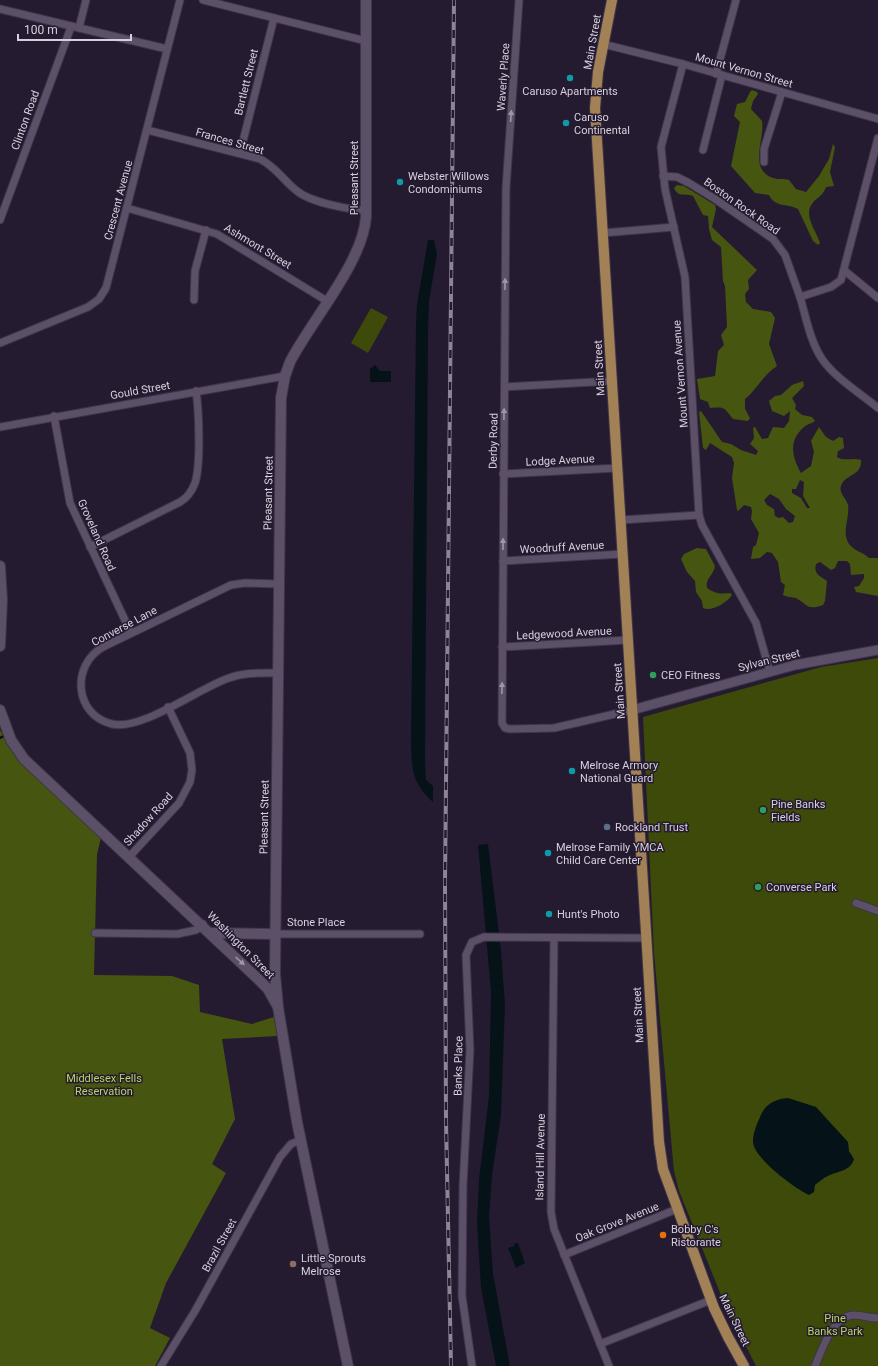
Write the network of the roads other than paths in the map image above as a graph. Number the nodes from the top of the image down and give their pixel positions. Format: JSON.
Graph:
{"nodes":[{"id":1,"x":86,"y":0,"type":"edge"},
{"id":2,"x":180,"y":0,"type":"edge"},
{"id":3,"x":203,"y":0,"type":"edge"},
{"id":4,"x":366,"y":0,"type":"edge"},
{"id":5,"x":519,"y":0,"type":"edge"},
{"id":6,"x":612,"y":0,"type":"edge"},
{"id":7,"x":736,"y":0,"type":"edge"},
{"id":8,"x":0,"y":9,"type":"edge"},
{"id":9,"x":274,"y":18,"type":"junction"},
{"id":10,"x":75,"y":28,"type":"junction"},
{"id":11,"x":366,"y":41,"type":"junction"},
{"id":12,"x":603,"y":44,"type":"junction"},
{"id":13,"x":167,"y":49,"type":"junction"},
{"id":14,"x":682,"y":64,"type":"junction"},
{"id":15,"x":719,"y":74,"type":"junction"},
{"id":16,"x":782,"y":92,"type":"junction"},
{"id":17,"x":878,"y":119,"type":"edge"},
{"id":18,"x":147,"y":130,"type":"junction"},
{"id":19,"x":878,"y":138,"type":"edge"},
{"id":20,"x":703,"y":150,"type":"dead end"},
{"id":21,"x":240,"y":153,"type":"junction"},
{"id":22,"x":508,"y":155,"type":"joint"},
{"id":23,"x":764,"y":162,"type":"dead end"},
{"id":24,"x":663,"y":176,"type":"junction"},
{"id":25,"x":128,"y":208,"type":"junction"},
{"id":26,"x":366,"y":210,"type":"junction"},
{"id":27,"x":0,"y":220,"type":"edge"},
{"id":28,"x":674,"y":228,"type":"junction"},
{"id":29,"x":206,"y":230,"type":"junction"},
{"id":30,"x":603,"y":233,"type":"junction"},
{"id":31,"x":845,"y":271,"type":"junction"},
{"id":32,"x":800,"y":297,"type":"junction"},
{"id":33,"x":878,"y":298,"type":"edge"},
{"id":34,"x":194,"y":300,"type":"dead end"},
{"id":35,"x":327,"y":301,"type":"junction"},
{"id":36,"x":0,"y":343,"type":"edge"},
{"id":37,"x":285,"y":376,"type":"junction"},
{"id":38,"x":612,"y":381,"type":"junction"},
{"id":39,"x":504,"y":387,"type":"junction"},
{"id":40,"x":196,"y":391,"type":"junction"},
{"id":41,"x":878,"y":408,"type":"edge"},
{"id":42,"x":54,"y":416,"type":"junction"},
{"id":43,"x":0,"y":427,"type":"edge"},
{"id":44,"x":617,"y":468,"type":"junction"},
{"id":45,"x":503,"y":474,"type":"junction"},
{"id":46,"x":699,"y":515,"type":"junction"},
{"id":47,"x":620,"y":520,"type":"junction"},
{"id":48,"x":90,"y":547,"type":"junction"},
{"id":49,"x":622,"y":554,"type":"junction"},
{"id":50,"x":503,"y":561,"type":"junction"},
{"id":51,"x":0,"y":566,"type":"edge"},
{"id":52,"x":279,"y":584,"type":"junction"},
{"id":53,"x":131,"y":633,"type":"junction"},
{"id":54,"x":628,"y":640,"type":"junction"},
{"id":55,"x":0,"y":646,"type":"edge"},
{"id":56,"x":502,"y":647,"type":"junction"},
{"id":57,"x":878,"y":650,"type":"edge"},
{"id":58,"x":770,"y":672,"type":"junction"},
{"id":59,"x":278,"y":673,"type":"junction"},
{"id":60,"x":168,"y":707,"type":"junction"},
{"id":61,"x":0,"y":710,"type":"edge"},
{"id":62,"x":632,"y":710,"type":"junction"},
{"id":63,"x":504,"y":727,"type":"joint"},
{"id":64,"x":129,"y":857,"type":"junction"},
{"id":65,"x":856,"y":903,"type":"dead end"},
{"id":66,"x":878,"y":911,"type":"edge"},
{"id":67,"x":202,"y":924,"type":"junction"},
{"id":68,"x":95,"y":933,"type":"dead end"},
{"id":69,"x":212,"y":933,"type":"junction"},
{"id":70,"x":275,"y":934,"type":"junction"},
{"id":71,"x":420,"y":934,"type":"dead end"},
{"id":72,"x":554,"y":938,"type":"junction"},
{"id":73,"x":645,"y":938,"type":"junction"},
{"id":74,"x":278,"y":1007,"type":"junction"},
{"id":75,"x":300,"y":1140,"type":"junction"},
{"id":76,"x":677,"y":1209,"type":"junction"},
{"id":77,"x":564,"y":1255,"type":"junction"},
{"id":78,"x":711,"y":1300,"type":"junction"},
{"id":79,"x":878,"y":1318,"type":"edge"},
{"id":80,"x":600,"y":1344,"type":"junction"},
{"id":81,"x":161,"y":1366,"type":"edge"},
{"id":82,"x":348,"y":1366,"type":"edge"},
{"id":83,"x":472,"y":1366,"type":"edge"},
{"id":84,"x":609,"y":1366,"type":"edge"},
{"id":85,"x":744,"y":1366,"type":"edge"},
{"id":86,"x":815,"y":1366,"type":"edge"}],
"edges":[{"from":1,"to":10,"type":"street","name":"Clinton Road"},
{"from":2,"to":13,"type":"street","name":"Crescent Avenue"},
{"from":3,"to":9,"type":"street"},
{"from":4,"to":11,"type":"main road","name":"Pleasant Street"},
{"from":22,"to":5,"type":"street","name":"Waverly Place","one_way":true},
{"from":6,"to":12,"type":"main road","name":"Main Street"},
{"from":7,"to":15,"type":"street"},
{"from":8,"to":10,"type":"street"},
{"from":9,"to":11,"type":"street"},
{"from":9,"to":21,"type":"street","name":"Bartlett Street"},
{"from":10,"to":13,"type":"street"},
{"from":10,"to":27,"type":"street","name":"Clinton Road"},
{"from":11,"to":26,"type":"main road","name":"Pleasant Street"},
{"from":12,"to":14,"type":"street","name":"Mount Vernon Street"},
{"from":12,"to":30,"type":"main road","name":"Main Street"},
{"from":13,"to":18,"type":"street","name":"Crescent Avenue"},
{"from":14,"to":15,"type":"street","name":"Mount Vernon Street"},
{"from":14,"to":24,"type":"street","name":"Mount Vernon Avenue"},
{"from":15,"to":16,"type":"street","name":"Mount Vernon Street"},
{"from":15,"to":20,"type":"street"},
{"from":16,"to":17,"type":"street","name":"Mount Vernon Street"},
{"from":16,"to":23,"type":"street"},
{"from":18,"to":21,"type":"street","name":"Frances Street"},
{"from":18,"to":25,"type":"street","name":"Crescent Avenue"},
{"from":19,"to":31,"type":"street"},
{"from":21,"to":26,"type":"street","name":"Frances Street"},
{"from":39,"to":22,"type":"street","name":"Derby Road","one_way":true},
{"from":24,"to":28,"type":"street","name":"Mount Vernon Avenue"},
{"from":24,"to":32,"type":"street","name":"Boston Rock Road"},
{"from":25,"to":29,"type":"street","name":"Ashmont Street"},
{"from":25,"to":36,"type":"street","name":"Crescent Avenue"},
{"from":26,"to":35,"type":"main road","name":"Pleasant Street"},
{"from":28,"to":30,"type":"street"},
{"from":28,"to":46,"type":"street","name":"Mount Vernon Avenue"},
{"from":29,"to":34,"type":"street"},
{"from":29,"to":35,"type":"street","name":"Ashmont Street"},
{"from":30,"to":38,"type":"main road","name":"Main Street"},
{"from":31,"to":32,"type":"street"},
{"from":31,"to":33,"type":"street"},
{"from":32,"to":41,"type":"street","name":"Boston Rock Road"},
{"from":35,"to":37,"type":"main road","name":"Pleasant Street"},
{"from":37,"to":40,"type":"street","name":"Gould Street"},
{"from":37,"to":52,"type":"main road","name":"Pleasant Street"},
{"from":38,"to":39,"type":"street"},
{"from":38,"to":44,"type":"main road","name":"Main Street"},
{"from":45,"to":39,"type":"street","name":"Derby Road","one_way":true},
{"from":40,"to":42,"type":"street","name":"Gould Street"},
{"from":40,"to":48,"type":"street"},
{"from":42,"to":43,"type":"street","name":"Gould Street"},
{"from":42,"to":48,"type":"street","name":"Groveland Road"},
{"from":44,"to":45,"type":"street","name":"Lodge Avenue"},
{"from":44,"to":47,"type":"main road","name":"Main Street"},
{"from":50,"to":45,"type":"street","name":"Derby Road","one_way":true},
{"from":46,"to":47,"type":"street"},
{"from":46,"to":58,"type":"street","name":"Mount Vernon Avenue"},
{"from":47,"to":49,"type":"main road","name":"Main Street"},
{"from":48,"to":53,"type":"street","name":"Groveland Road"},
{"from":49,"to":50,"type":"street","name":"Woodruff Avenue"},
{"from":49,"to":54,"type":"main road","name":"Main Street"},
{"from":50,"to":56,"type":"street","name":"Derby Road"},
{"from":51,"to":55,"type":"main road"},
{"from":52,"to":53,"type":"street","name":"Converse Lane"},
{"from":52,"to":59,"type":"main road","name":"Pleasant Street"},
{"from":53,"to":60,"type":"street","name":"Converse Lane"},
{"from":54,"to":56,"type":"street","name":"Ledgewood Avenue"},
{"from":54,"to":62,"type":"main road","name":"Main Street"},
{"from":63,"to":56,"type":"street","name":"Derby Road","one_way":true},
{"from":57,"to":58,"type":"street","name":"Sylvan Street"},
{"from":58,"to":62,"type":"street","name":"Sylvan Street"},
{"from":59,"to":60,"type":"street","name":"Converse Lane"},
{"from":59,"to":70,"type":"main road","name":"Pleasant Street"},
{"from":60,"to":64,"type":"street","name":"Shadow Road"},
{"from":61,"to":64,"type":"main road","name":"Washington Street"},
{"from":62,"to":63,"type":"street","name":"Sylvan Street"},
{"from":62,"to":73,"type":"main road","name":"Main Street"},
{"from":64,"to":67,"type":"main road","name":"Washington Street"},
{"from":65,"to":66,"type":"street"},
{"from":67,"to":68,"type":"street"},
{"from":67,"to":69,"type":"main road","name":"Washington Street"},
{"from":69,"to":70,"type":"main road","name":"Stone Place"},
{"from":69,"to":74,"type":"main road","name":"Washington Street","one_way":true},
{"from":70,"to":71,"type":"street","name":"Stone Place"},
{"from":70,"to":74,"type":"main road","name":"Pleasant Street"},
{"from":72,"to":73,"type":"street","name":"Banks Place"},
{"from":72,"to":77,"type":"street","name":"Island Hill Avenue"},
{"from":72,"to":83,"type":"street","name":"Banks Place"},
{"from":73,"to":76,"type":"main road","name":"Main Street"},
{"from":74,"to":75,"type":"main road","name":"Washington Street"},
{"from":75,"to":81,"type":"street","name":"Brazil Street"},
{"from":75,"to":82,"type":"main road","name":"Washington Street"},
{"from":76,"to":77,"type":"street","name":"Oak Grove Avenue"},
{"from":76,"to":78,"type":"main road","name":"Main Street"},
{"from":77,"to":80,"type":"street","name":"Island Hill Avenue"},
{"from":78,"to":80,"type":"street"},
{"from":78,"to":85,"type":"main road","name":"Main Street"},
{"from":79,"to":86,"type":"street"},
{"from":80,"to":84,"type":"street","name":"Island Hill Avenue"}]}
